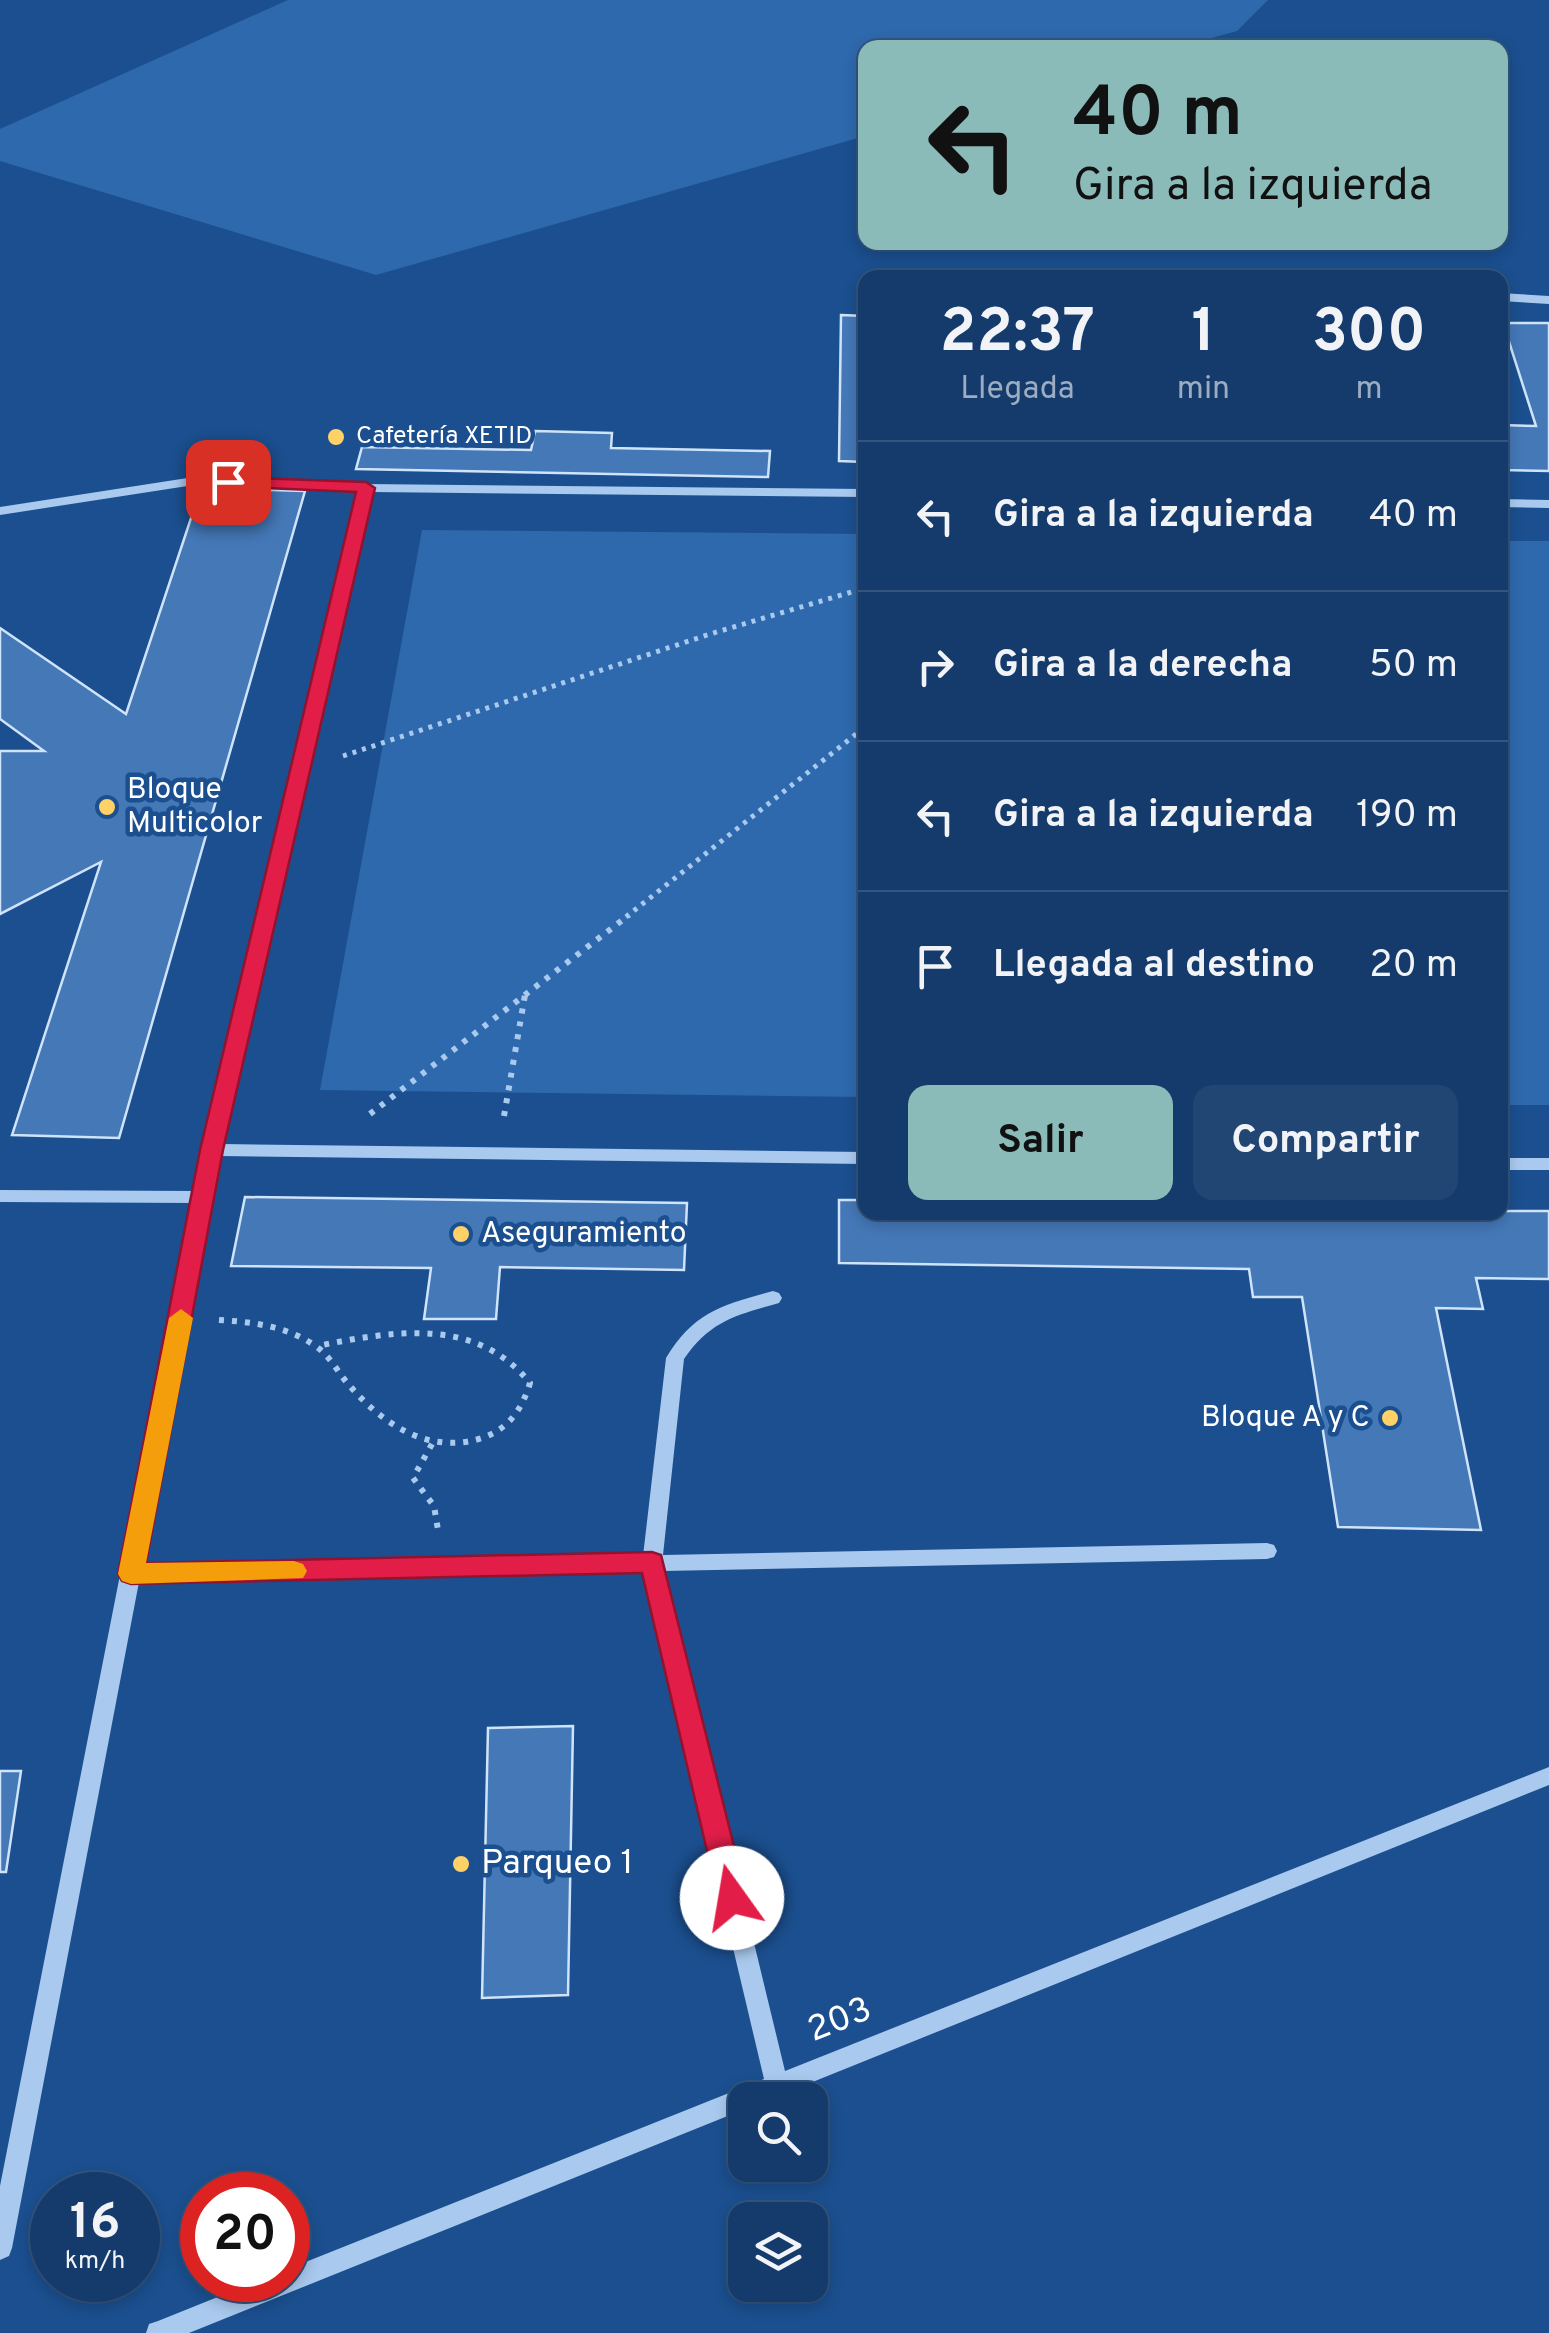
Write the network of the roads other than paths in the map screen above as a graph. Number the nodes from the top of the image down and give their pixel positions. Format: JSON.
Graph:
{"nodes":[{"id":1,"x":1508,"y":297,"type":"edge"},
{"id":2,"x":1549,"y":300,"type":"edge"},
{"id":3,"x":366,"y":488,"type":"junction"},
{"id":4,"x":858,"y":492,"type":"edge"},
{"id":5,"x":1508,"y":503,"type":"edge"},
{"id":6,"x":1549,"y":504,"type":"edge"},
{"id":7,"x":0,"y":511,"type":"edge"},
{"id":8,"x":212,"y":1150,"type":"junction"},
{"id":9,"x":858,"y":1158,"type":"edge"},
{"id":10,"x":1508,"y":1164,"type":"edge"},
{"id":11,"x":1549,"y":1164,"type":"edge"},
{"id":12,"x":0,"y":1196,"type":"edge"},
{"id":13,"x":203,"y":1197,"type":"junction"},
{"id":14,"x":773,"y":1298,"type":"dead end"},
{"id":15,"x":1267,"y":1551,"type":"dead end"},
{"id":16,"x":652,"y":1563,"type":"junction"},
{"id":17,"x":131,"y":1574,"type":"junction"},
{"id":18,"x":1549,"y":1776,"type":"edge"},
{"id":19,"x":777,"y":2082,"type":"edge"},
{"id":20,"x":782,"y":2082,"type":"edge"},
{"id":21,"x":728,"y":2104,"type":"edge"},
{"id":22,"x":0,"y":2248,"type":"edge"},
{"id":23,"x":158,"y":2333,"type":"edge"}],
"edges":[{"from":1,"to":2,"type":"street"},
{"from":3,"to":4,"type":"street"},
{"from":3,"to":7,"type":"street"},
{"from":3,"to":8,"type":"street"},
{"from":5,"to":6,"type":"street"},
{"from":8,"to":9,"type":"street"},
{"from":8,"to":13,"type":"street"},
{"from":10,"to":11,"type":"street"},
{"from":12,"to":13,"type":"street"},
{"from":13,"to":17,"type":"street"},
{"from":14,"to":16,"type":"street"},
{"from":15,"to":16,"type":"street"},
{"from":16,"to":17,"type":"street"},
{"from":16,"to":19,"type":"street"},
{"from":17,"to":22,"type":"street"},
{"from":18,"to":20,"type":"street","name":"203"},
{"from":21,"to":23,"type":"street","name":"203"}]}
